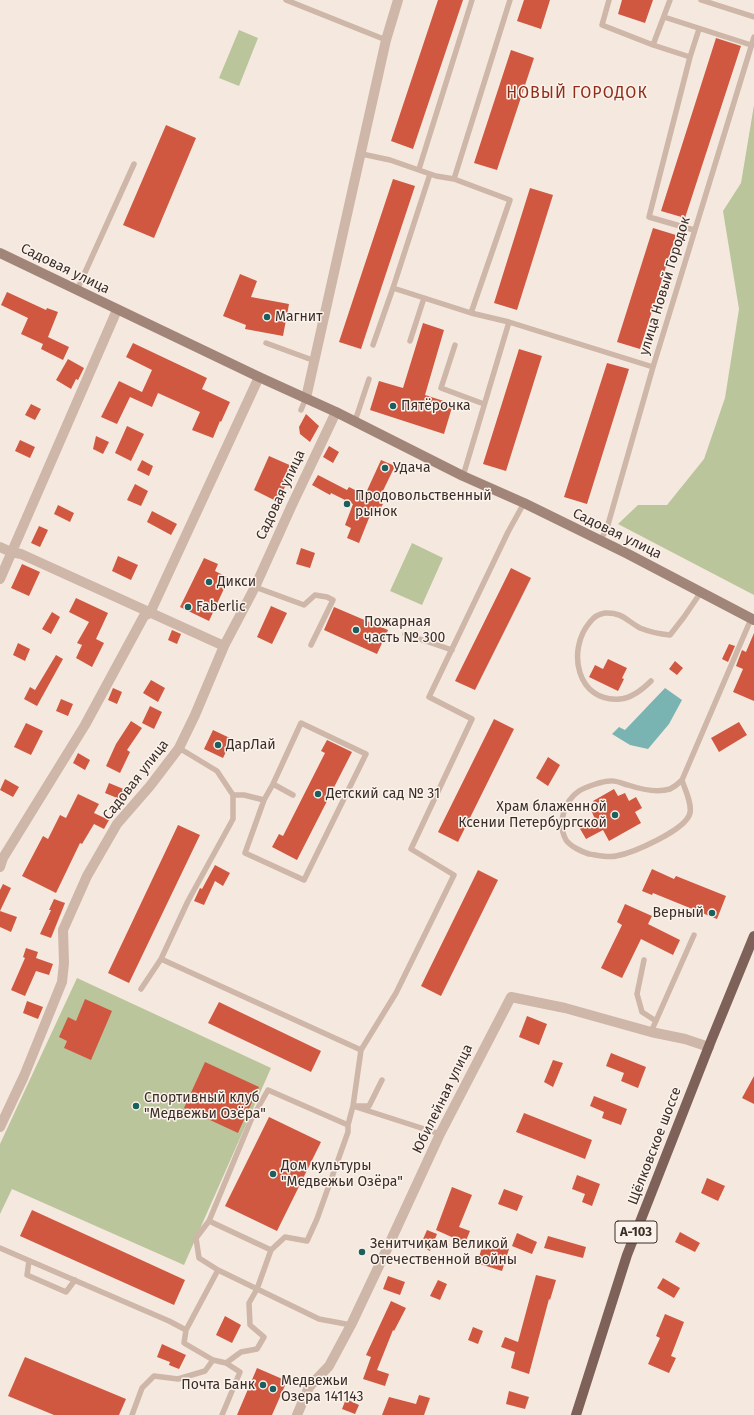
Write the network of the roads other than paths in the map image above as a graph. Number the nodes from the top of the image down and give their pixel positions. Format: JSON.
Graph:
{"nodes":[{"id":1,"x":286,"y":0,"type":"edge"},
{"id":2,"x":398,"y":0,"type":"edge"},
{"id":3,"x":472,"y":0,"type":"edge"},
{"id":4,"x":510,"y":0,"type":"edge"},
{"id":5,"x":609,"y":0,"type":"edge"},
{"id":6,"x":670,"y":0,"type":"edge"},
{"id":7,"x":701,"y":0,"type":"edge"},
{"id":8,"x":664,"y":17,"type":"junction"},
{"id":9,"x":754,"y":17,"type":"edge"},
{"id":10,"x":699,"y":29,"type":"junction"},
{"id":11,"x":754,"y":37,"type":"edge"},
{"id":12,"x":386,"y":40,"type":"junction"},
{"id":13,"x":653,"y":45,"type":"junction"},
{"id":14,"x":751,"y":45,"type":"junction"},
{"id":15,"x":690,"y":57,"type":"junction"},
{"id":16,"x":362,"y":154,"type":"junction"},
{"id":17,"x":134,"y":164,"type":"dead end"},
{"id":18,"x":420,"y":169,"type":"junction"},
{"id":19,"x":430,"y":174,"type":"junction"},
{"id":20,"x":454,"y":179,"type":"junction"},
{"id":21,"x":694,"y":230,"type":"junction"},
{"id":22,"x":0,"y":253,"type":"edge"},
{"id":23,"x":393,"y":288,"type":"junction"},
{"id":24,"x":77,"y":290,"type":"junction"},
{"id":25,"x":424,"y":298,"type":"junction"},
{"id":26,"x":117,"y":310,"type":"junction"},
{"id":27,"x":471,"y":313,"type":"junction"},
{"id":28,"x":509,"y":322,"type":"junction"},
{"id":29,"x":410,"y":341,"type":"dead end"},
{"id":30,"x":266,"y":342,"type":"dead end"},
{"id":31,"x":373,"y":345,"type":"dead end"},
{"id":32,"x":455,"y":345,"type":"dead end"},
{"id":33,"x":315,"y":361,"type":"junction"},
{"id":34,"x":653,"y":367,"type":"junction"},
{"id":35,"x":259,"y":377,"type":"junction"},
{"id":36,"x":369,"y":379,"type":"dead end"},
{"id":37,"x":306,"y":398,"type":"junction"},
{"id":38,"x":484,"y":404,"type":"junction"},
{"id":39,"x":301,"y":410,"type":"dead end"},
{"id":40,"x":336,"y":412,"type":"junction"},
{"id":41,"x":355,"y":421,"type":"junction"},
{"id":42,"x":463,"y":476,"type":"junction"},
{"id":43,"x":524,"y":503,"type":"junction"},
{"id":44,"x":600,"y":541,"type":"junction"},
{"id":45,"x":0,"y":547,"type":"edge"},
{"id":46,"x":11,"y":552,"type":"junction"},
{"id":47,"x":0,"y":579,"type":"edge"},
{"id":48,"x":255,"y":587,"type":"junction"},
{"id":49,"x":701,"y":592,"type":"junction"},
{"id":50,"x":150,"y":612,"type":"junction"},
{"id":51,"x":753,"y":619,"type":"edge"},
{"id":52,"x":405,"y":634,"type":"dead end"},
{"id":53,"x":311,"y":645,"type":"dead end"},
{"id":54,"x":224,"y":646,"type":"junction"},
{"id":55,"x":452,"y":650,"type":"junction"},
{"id":56,"x":651,"y":681,"type":"dead end"},
{"id":57,"x":179,"y":748,"type":"junction"},
{"id":58,"x":682,"y":780,"type":"junction"},
{"id":59,"x":273,"y":784,"type":"junction"},
{"id":60,"x":233,"y":795,"type":"junction"},
{"id":61,"x":293,"y":795,"type":"dead end"},
{"id":62,"x":264,"y":800,"type":"junction"},
{"id":63,"x":0,"y":867,"type":"edge"},
{"id":64,"x":694,"y":935,"type":"dead end"},
{"id":65,"x":754,"y":936,"type":"edge"},
{"id":66,"x":161,"y":959,"type":"junction"},
{"id":67,"x":644,"y":960,"type":"dead end"},
{"id":68,"x":141,"y":989,"type":"dead end"},
{"id":69,"x":656,"y":1021,"type":"junction"},
{"id":70,"x":651,"y":1032,"type":"junction"},
{"id":71,"x":709,"y":1047,"type":"junction"},
{"id":72,"x":361,"y":1050,"type":"junction"},
{"id":73,"x":382,"y":1080,"type":"dead end"},
{"id":74,"x":353,"y":1106,"type":"junction"},
{"id":75,"x":348,"y":1125,"type":"junction"},
{"id":76,"x":0,"y":1126,"type":"edge"},
{"id":77,"x":440,"y":1134,"type":"junction"},
{"id":78,"x":210,"y":1221,"type":"junction"},
{"id":79,"x":0,"y":1248,"type":"edge"},
{"id":80,"x":272,"y":1250,"type":"junction"},
{"id":81,"x":29,"y":1261,"type":"junction"},
{"id":82,"x":218,"y":1270,"type":"junction"},
{"id":83,"x":75,"y":1280,"type":"junction"},
{"id":84,"x":256,"y":1289,"type":"junction"},
{"id":85,"x":351,"y":1325,"type":"junction"},
{"id":86,"x":186,"y":1330,"type":"junction"},
{"id":87,"x":213,"y":1360,"type":"junction"},
{"id":88,"x":226,"y":1362,"type":"junction"},
{"id":89,"x":132,"y":1415,"type":"edge"},
{"id":90,"x":222,"y":1415,"type":"edge"},
{"id":91,"x":297,"y":1415,"type":"edge"},
{"id":92,"x":576,"y":1415,"type":"edge"}],
"edges":[{"from":1,"to":12,"type":"lane"},
{"from":2,"to":12,"type":"street"},
{"from":3,"to":18,"type":"lane"},
{"from":4,"to":20,"type":"lane"},
{"from":5,"to":13,"type":"lane"},
{"from":6,"to":8,"type":"lane"},
{"from":7,"to":9,"type":"lane"},
{"from":8,"to":10,"type":"lane"},
{"from":8,"to":13,"type":"lane"},
{"from":10,"to":14,"type":"lane"},
{"from":10,"to":15,"type":"lane"},
{"from":11,"to":14,"type":"lane","name":"улица Новый Городок"},
{"from":12,"to":16,"type":"street"},
{"from":13,"to":15,"type":"lane"},
{"from":14,"to":21,"type":"lane","name":"улица Новый Городок"},
{"from":15,"to":21,"type":"lane"},
{"from":16,"to":18,"type":"lane"},
{"from":16,"to":33,"type":"street"},
{"from":17,"to":24,"type":"lane"},
{"from":18,"to":19,"type":"lane"},
{"from":19,"to":20,"type":"lane"},
{"from":19,"to":23,"type":"lane"},
{"from":20,"to":27,"type":"lane"},
{"from":21,"to":34,"type":"lane","name":"улица Новый Городок"},
{"from":22,"to":24,"type":"street","name":"Садовая улица"},
{"from":23,"to":25,"type":"lane"},
{"from":23,"to":31,"type":"lane"},
{"from":24,"to":26,"type":"street","name":"Садовая улица"},
{"from":25,"to":27,"type":"lane"},
{"from":25,"to":29,"type":"lane"},
{"from":26,"to":35,"type":"street","name":"Садовая улица"},
{"from":26,"to":46,"type":"street","name":"Садовая улица"},
{"from":27,"to":28,"type":"lane"},
{"from":28,"to":34,"type":"lane"},
{"from":28,"to":38,"type":"lane"},
{"from":30,"to":33,"type":"lane"},
{"from":32,"to":38,"type":"lane"},
{"from":33,"to":37,"type":"street"},
{"from":34,"to":44,"type":"lane","name":"улица Новый Городок"},
{"from":35,"to":37,"type":"street","name":"Садовая улица"},
{"from":35,"to":50,"type":"street"},
{"from":36,"to":41,"type":"lane"},
{"from":37,"to":39,"type":"lane"},
{"from":37,"to":40,"type":"street","name":"Садовая улица"},
{"from":38,"to":42,"type":"lane"},
{"from":40,"to":41,"type":"street","name":"Садовая улица"},
{"from":40,"to":48,"type":"street","name":"Садовая улица"},
{"from":41,"to":42,"type":"street","name":"Садовая улица"},
{"from":42,"to":43,"type":"street","name":"Садовая улица"},
{"from":43,"to":44,"type":"street","name":"Садовая улица"},
{"from":43,"to":55,"type":"lane"},
{"from":44,"to":49,"type":"street","name":"Садовая улица"},
{"from":45,"to":46,"type":"street"},
{"from":46,"to":47,"type":"street","name":"Садовая улица"},
{"from":46,"to":50,"type":"street"},
{"from":48,"to":53,"type":"lane"},
{"from":48,"to":54,"type":"street","name":"Садовая улица"},
{"from":49,"to":51,"type":"street","name":"Садовая улица"},
{"from":49,"to":56,"type":"lane"},
{"from":50,"to":54,"type":"street"},
{"from":50,"to":63,"type":"street"},
{"from":51,"to":58,"type":"lane"},
{"from":52,"to":55,"type":"lane"},
{"from":54,"to":57,"type":"street","name":"Садовая улица"},
{"from":55,"to":72,"type":"lane"},
{"from":57,"to":60,"type":"lane"},
{"from":57,"to":76,"type":"street","name":"Садовая улица"},
{"from":58,"to":58,"type":"lane"},
{"from":59,"to":61,"type":"lane"},
{"from":59,"to":62,"type":"lane"},
{"from":59,"to":62,"type":"lane"},
{"from":60,"to":62,"type":"lane"},
{"from":60,"to":66,"type":"lane"},
{"from":64,"to":69,"type":"lane"},
{"from":65,"to":71,"type":"main road","name":"Щёлковское шоссе","number":"А-103"},
{"from":66,"to":68,"type":"lane"},
{"from":66,"to":72,"type":"lane"},
{"from":67,"to":69,"type":"lane"},
{"from":69,"to":70,"type":"lane"},
{"from":70,"to":71,"type":"street","name":"Юбилейная улица"},
{"from":70,"to":77,"type":"street","name":"Юбилейная улица"},
{"from":71,"to":92,"type":"main road","name":"Щёлковское шоссе","number":"А-103"},
{"from":72,"to":74,"type":"lane"},
{"from":73,"to":74,"type":"lane"},
{"from":74,"to":75,"type":"lane"},
{"from":74,"to":77,"type":"lane"},
{"from":75,"to":78,"type":"lane"},
{"from":75,"to":80,"type":"lane"},
{"from":77,"to":85,"type":"street","name":"Юбилейная улица"},
{"from":78,"to":80,"type":"lane"},
{"from":78,"to":82,"type":"lane"},
{"from":79,"to":81,"type":"lane"},
{"from":80,"to":84,"type":"lane"},
{"from":81,"to":83,"type":"lane"},
{"from":81,"to":83,"type":"lane"},
{"from":82,"to":84,"type":"lane"},
{"from":82,"to":86,"type":"lane"},
{"from":83,"to":86,"type":"lane"},
{"from":84,"to":85,"type":"lane"},
{"from":84,"to":88,"type":"lane"},
{"from":85,"to":91,"type":"street","name":"Юбилейная улица"},
{"from":86,"to":87,"type":"lane"},
{"from":87,"to":88,"type":"lane"},
{"from":87,"to":89,"type":"lane"},
{"from":88,"to":90,"type":"lane"}]}
